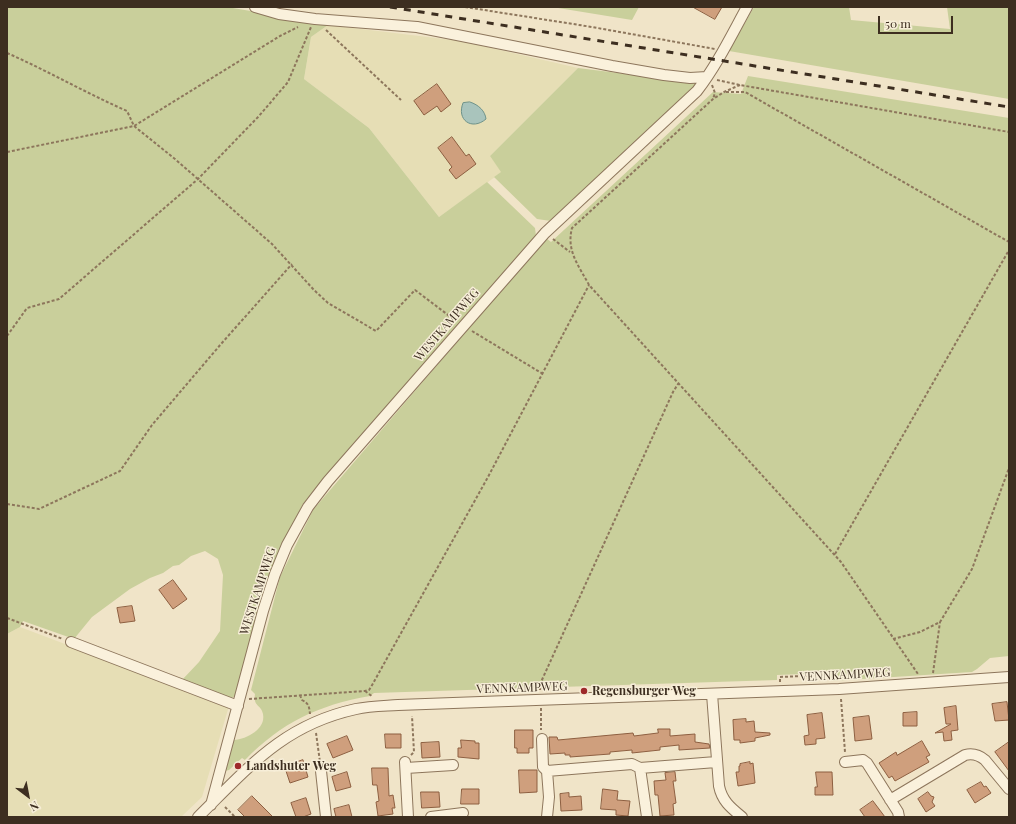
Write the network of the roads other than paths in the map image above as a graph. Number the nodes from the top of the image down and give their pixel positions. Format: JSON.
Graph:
{"nodes":[{"id":1,"x":255,"y":7,"type":"edge"},
{"id":2,"x":747,"y":7,"type":"edge"},
{"id":3,"x":707,"y":77,"type":"junction"},
{"id":4,"x":71,"y":642,"type":"road end"},
{"id":5,"x":1009,"y":677,"type":"edge"},
{"id":6,"x":712,"y":694,"type":"junction"},
{"id":7,"x":239,"y":703,"type":"junction"},
{"id":8,"x":542,"y":739,"type":"road end"},
{"id":9,"x":716,"y":762,"type":"junction"},
{"id":10,"x":845,"y":762,"type":"road end"},
{"id":11,"x":453,"y":765,"type":"dead end"},
{"id":12,"x":640,"y":768,"type":"junction"},
{"id":13,"x":547,"y":771,"type":"junction"},
{"id":14,"x":321,"y":772,"type":"road end"},
{"id":15,"x":1009,"y":789,"type":"edge"},
{"id":16,"x":890,"y":800,"type":"junction"},
{"id":17,"x":211,"y":805,"type":"junction"},
{"id":18,"x":463,"y":813,"type":"dead end"},
{"id":19,"x":198,"y":817,"type":"edge"},
{"id":20,"x":326,"y":817,"type":"edge"},
{"id":21,"x":408,"y":817,"type":"edge"},
{"id":22,"x":431,"y":817,"type":"edge"},
{"id":23,"x":547,"y":817,"type":"edge"},
{"id":24,"x":647,"y":817,"type":"edge"},
{"id":25,"x":742,"y":817,"type":"edge"},
{"id":26,"x":899,"y":817,"type":"edge"}],
"edges":[{"from":1,"to":3,"type":"street"},
{"from":2,"to":3,"type":"street","name":"WESTKAMPWEG"},
{"from":3,"to":7,"type":"street","name":"WESTKAMPWEG"},
{"from":4,"to":7,"type":"street"},
{"from":5,"to":6,"type":"street","name":"VENNKAMPWEG"},
{"from":6,"to":9,"type":"street"},
{"from":6,"to":17,"type":"street","name":"VENNKAMPWEG"},
{"from":7,"to":17,"type":"street","name":"WESTKAMPWEG"},
{"from":8,"to":13,"type":"street"},
{"from":9,"to":12,"type":"street"},
{"from":9,"to":25,"type":"street"},
{"from":10,"to":16,"type":"street"},
{"from":11,"to":21,"type":"street"},
{"from":12,"to":13,"type":"street"},
{"from":12,"to":24,"type":"street"},
{"from":13,"to":23,"type":"street"},
{"from":14,"to":20,"type":"street"},
{"from":15,"to":16,"type":"street"},
{"from":16,"to":26,"type":"street"},
{"from":17,"to":19,"type":"street"},
{"from":18,"to":22,"type":"street"}]}
